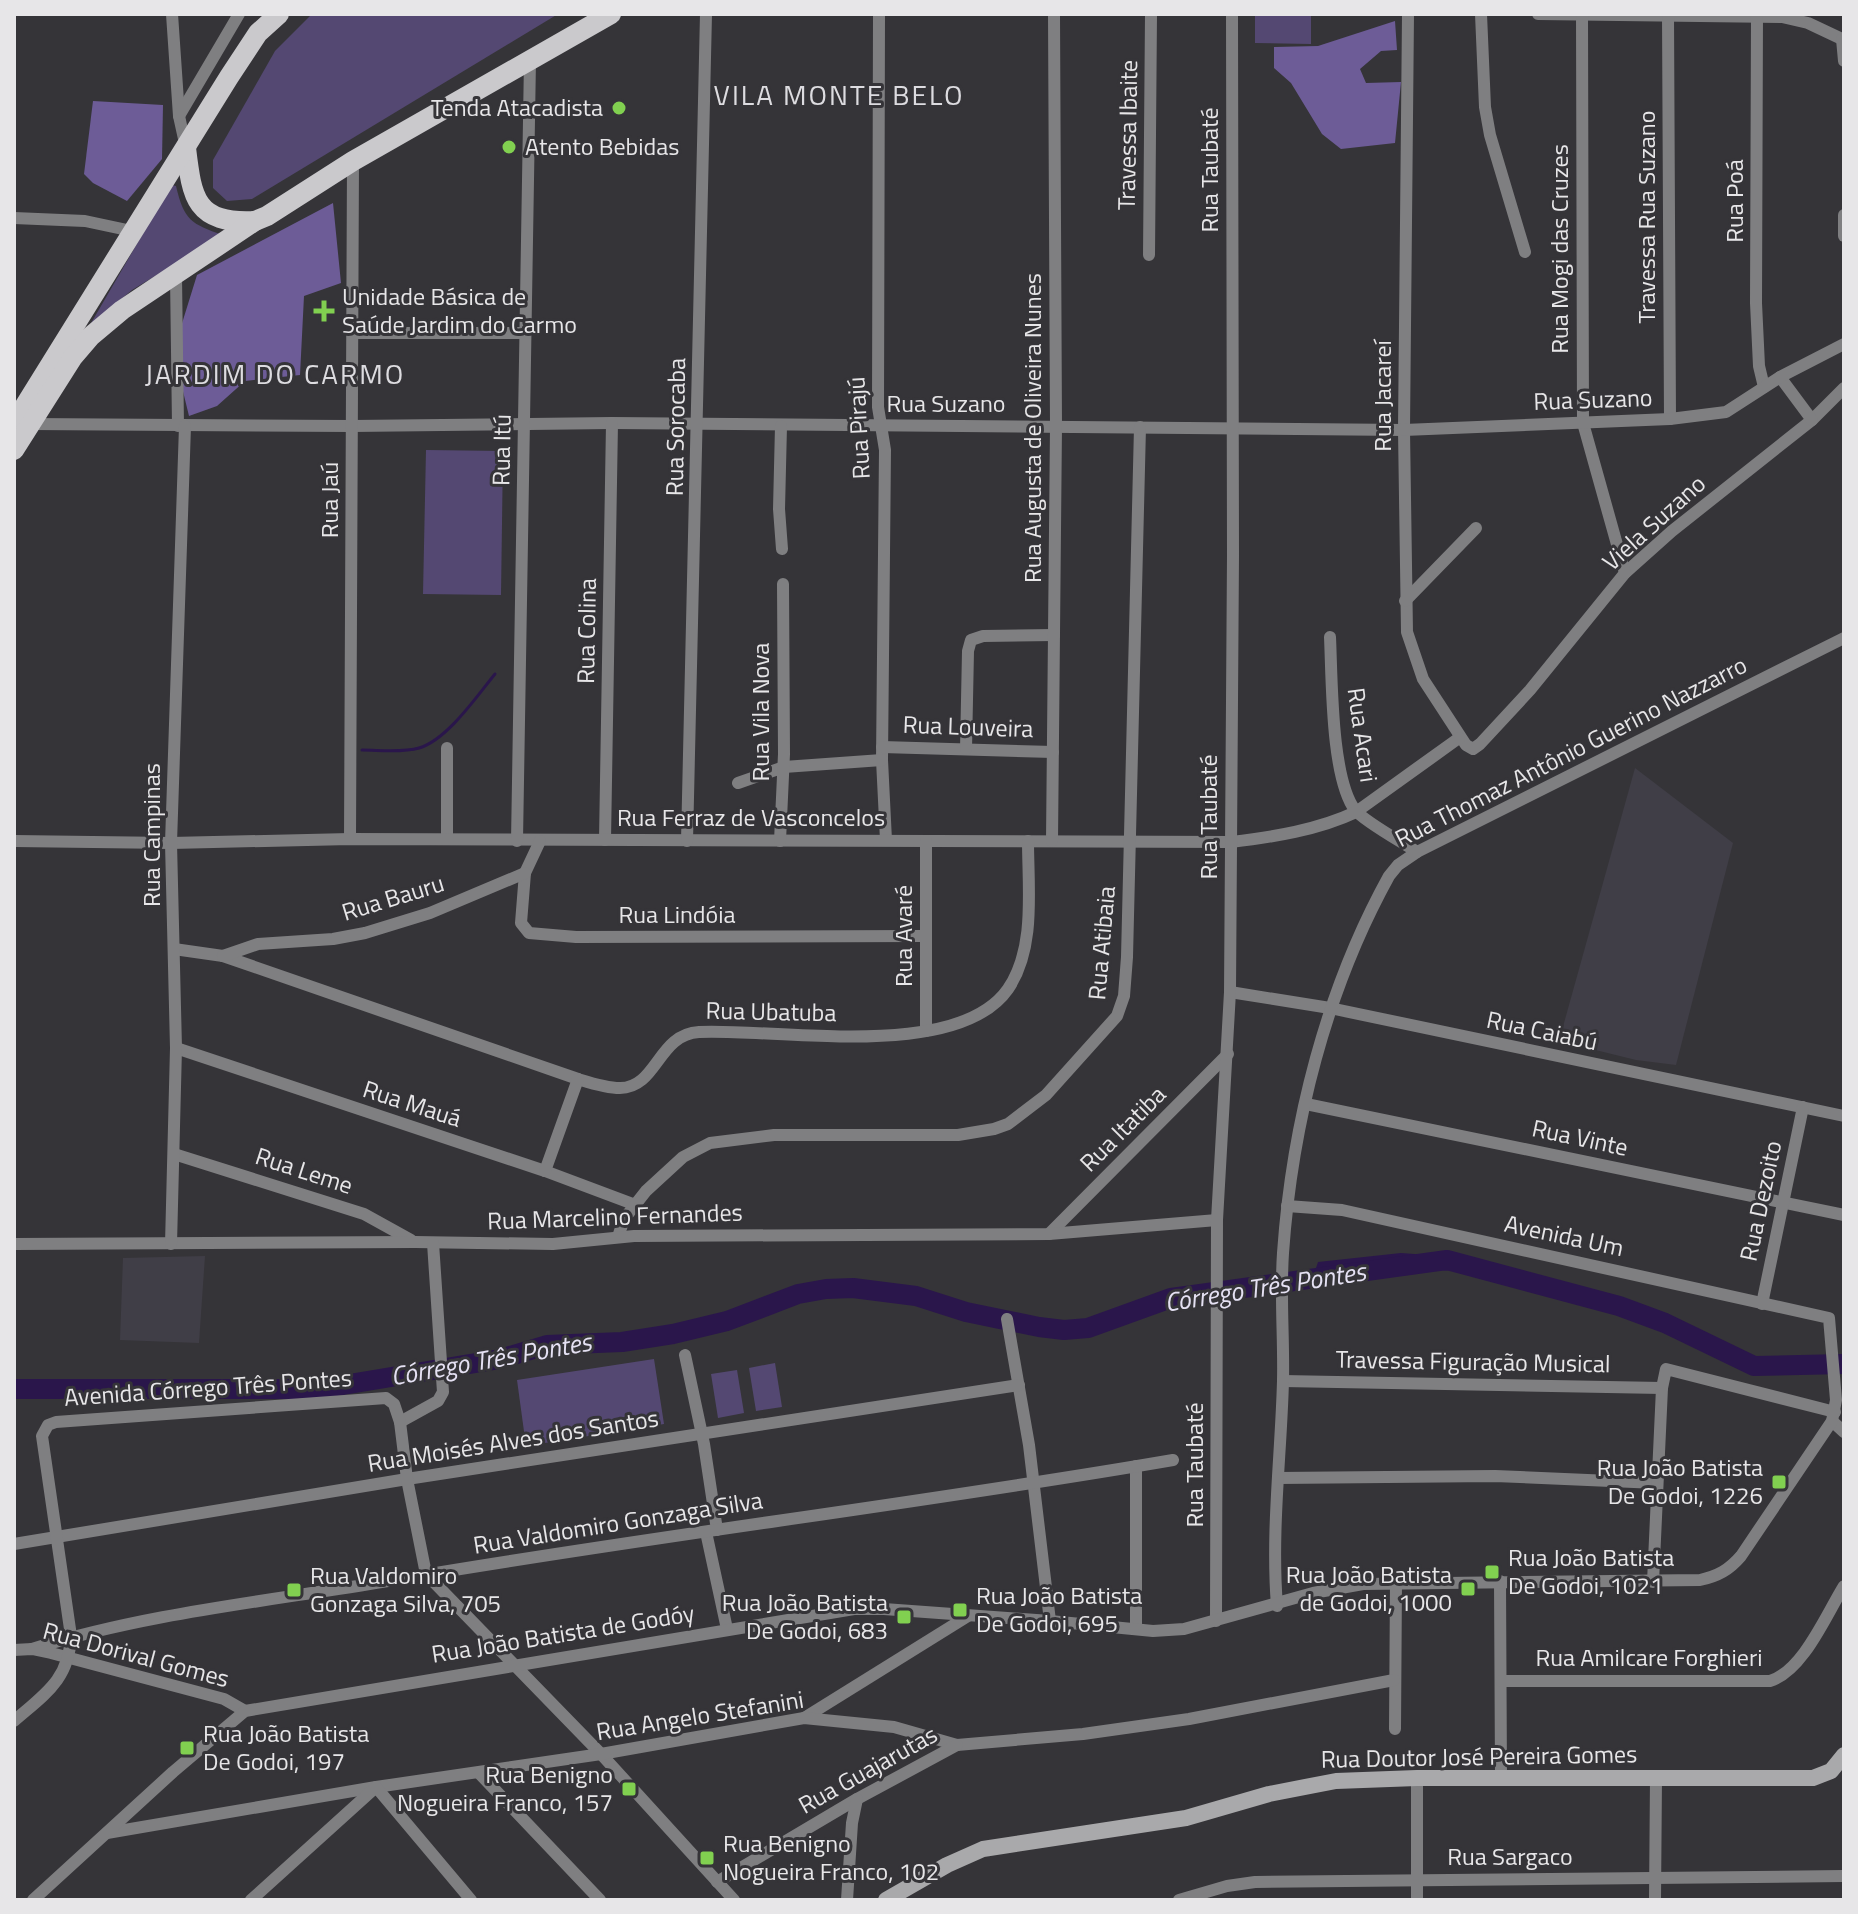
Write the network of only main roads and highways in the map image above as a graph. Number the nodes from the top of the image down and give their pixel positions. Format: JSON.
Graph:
{"nodes":[{"id":1,"x":267,"y":14,"type":"edge"},
{"id":2,"x":279,"y":14,"type":"edge"},
{"id":3,"x":580,"y":14,"type":"edge"},
{"id":4,"x":611,"y":14,"type":"edge"},
{"id":5,"x":258,"y":33,"type":"junction"},
{"id":6,"x":556,"y":45,"type":"junction"},
{"id":7,"x":186,"y":148,"type":"junction"},
{"id":8,"x":255,"y":221,"type":"junction"},
{"id":9,"x":22,"y":424,"type":"edge"},
{"id":10,"x":14,"y":450,"type":"edge"},
{"id":11,"x":1844,"y":1755,"type":"edge"},
{"id":12,"x":886,"y":1900,"type":"edge"}],
"edges":[{"from":1,"to":5,"type":"main road"},
{"from":2,"to":5,"type":"main road"},
{"from":3,"to":6,"type":"main road"},
{"from":4,"to":6,"type":"main road"},
{"from":5,"to":7,"type":"main road"},
{"from":6,"to":8,"type":"main road"},
{"from":7,"to":8,"type":"main road"},
{"from":7,"to":9,"type":"main road"},
{"from":8,"to":9,"type":"main road"},
{"from":9,"to":10,"type":"main road"},
{"from":11,"to":12,"type":"main road","name":"Rua Doutor José Pereira Gomes"}]}
